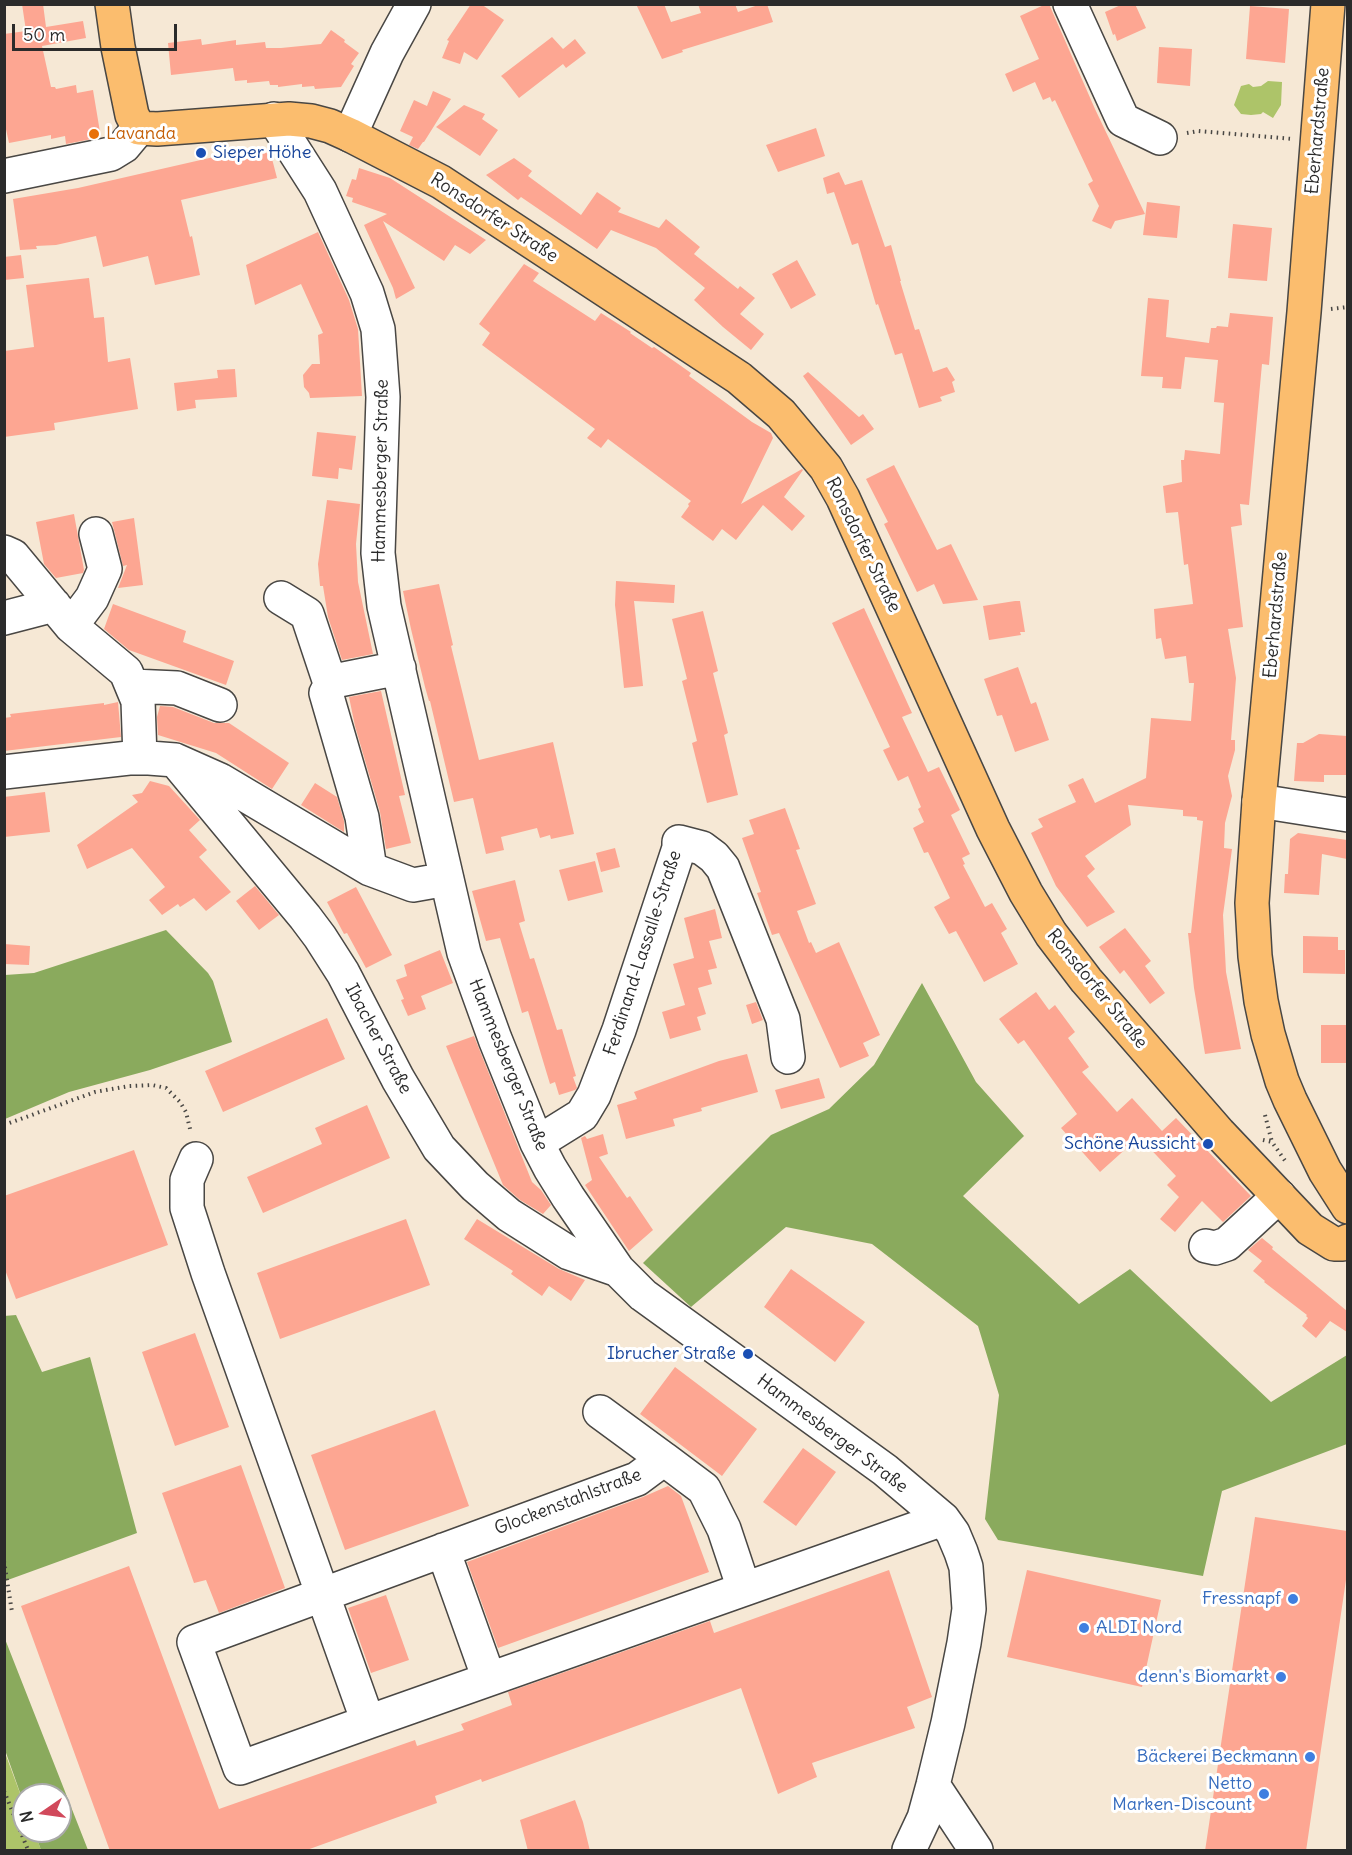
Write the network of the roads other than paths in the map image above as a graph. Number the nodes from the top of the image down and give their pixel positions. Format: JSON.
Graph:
{"nodes":[{"id":1,"x":112,"y":4,"type":"edge"},
{"id":2,"x":414,"y":4,"type":"edge"},
{"id":3,"x":1070,"y":4,"type":"edge"},
{"id":4,"x":1328,"y":4,"type":"edge"},
{"id":5,"x":274,"y":119,"type":"junction"},
{"id":6,"x":139,"y":128,"type":"junction"},
{"id":7,"x":350,"y":135,"type":"junction"},
{"id":8,"x":1160,"y":138,"type":"dead end"},
{"id":9,"x":4,"y":176,"type":"edge"},
{"id":10,"x":96,"y":534,"type":"dead end"},
{"id":11,"x":4,"y":552,"type":"edge"},
{"id":12,"x":281,"y":598,"type":"dead end"},
{"id":13,"x":62,"y":616,"type":"junction"},
{"id":14,"x":4,"y":618,"type":"edge"},
{"id":15,"x":399,"y":668,"type":"junction"},
{"id":16,"x":132,"y":686,"type":"junction"},
{"id":17,"x":331,"y":686,"type":"junction"},
{"id":18,"x":220,"y":705,"type":"dead end"},
{"id":19,"x":141,"y":758,"type":"junction"},
{"id":20,"x":175,"y":760,"type":"junction"},
{"id":21,"x":4,"y":772,"type":"edge"},
{"id":22,"x":1259,"y":801,"type":"junction"},
{"id":23,"x":1347,"y":816,"type":"edge"},
{"id":24,"x":370,"y":868,"type":"junction"},
{"id":25,"x":447,"y":879,"type":"junction"},
{"id":26,"x":788,"y":1057,"type":"dead end"},
{"id":27,"x":537,"y":1143,"type":"junction"},
{"id":28,"x":196,"y":1159,"type":"road end"},
{"id":29,"x":1279,"y":1196,"type":"junction"},
{"id":30,"x":1347,"y":1207,"type":"edge"},
{"id":31,"x":1347,"y":1241,"type":"edge"},
{"id":32,"x":1206,"y":1246,"type":"dead end"},
{"id":33,"x":618,"y":1270,"type":"junction"},
{"id":34,"x":600,"y":1412,"type":"dead end"},
{"id":35,"x":664,"y":1459,"type":"junction"},
{"id":36,"x":944,"y":1519,"type":"junction"},
{"id":37,"x":443,"y":1550,"type":"junction"},
{"id":38,"x":744,"y":1589,"type":"junction"},
{"id":39,"x":322,"y":1593,"type":"junction"},
{"id":40,"x":489,"y":1679,"type":"junction"},
{"id":41,"x":368,"y":1722,"type":"junction"},
{"id":42,"x":933,"y":1785,"type":"junction"},
{"id":43,"x":909,"y":1851,"type":"edge"},
{"id":44,"x":976,"y":1851,"type":"edge"}],
"edges":[{"from":1,"to":6,"type":"main road"},
{"from":2,"to":7,"type":"street"},
{"from":3,"to":8,"type":"street"},
{"from":4,"to":22,"type":"main road","name":"Eberhardstraße"},
{"from":5,"to":6,"type":"main road","name":"Ronsdorfer Straße"},
{"from":5,"to":7,"type":"main road","name":"Ronsdorfer Straße"},
{"from":5,"to":15,"type":"street","name":"Hammesberger Straße"},
{"from":6,"to":9,"type":"street"},
{"from":7,"to":29,"type":"main road","name":"Ronsdorfer Straße"},
{"from":10,"to":13,"type":"street"},
{"from":11,"to":13,"type":"street"},
{"from":12,"to":17,"type":"street"},
{"from":13,"to":14,"type":"street"},
{"from":13,"to":16,"type":"street"},
{"from":15,"to":17,"type":"street"},
{"from":15,"to":25,"type":"street","name":"Hammesberger Straße"},
{"from":16,"to":18,"type":"street"},
{"from":16,"to":19,"type":"street"},
{"from":17,"to":24,"type":"street"},
{"from":19,"to":20,"type":"street"},
{"from":19,"to":21,"type":"street"},
{"from":20,"to":24,"type":"street"},
{"from":20,"to":33,"type":"street","name":"Ibacher Straße"},
{"from":22,"to":23,"type":"street"},
{"from":22,"to":30,"type":"main road","name":"Eberhardstraße"},
{"from":24,"to":25,"type":"street"},
{"from":25,"to":27,"type":"street","name":"Hammesberger Straße"},
{"from":26,"to":27,"type":"street","name":"Ferdinand-Lassalle-Straße"},
{"from":27,"to":33,"type":"street","name":"Hammesberger Straße"},
{"from":28,"to":39,"type":"street"},
{"from":29,"to":31,"type":"main road","name":"Ronsdorfer Straße"},
{"from":29,"to":32,"type":"street"},
{"from":33,"to":36,"type":"street","name":"Hammesberger Straße"},
{"from":34,"to":35,"type":"street"},
{"from":35,"to":37,"type":"street","name":"Glockenstahlstraße"},
{"from":35,"to":38,"type":"street"},
{"from":36,"to":38,"type":"street"},
{"from":36,"to":42,"type":"street","name":"Hammesberger Straße"},
{"from":37,"to":39,"type":"street","name":"Glockenstahlstraße"},
{"from":37,"to":40,"type":"street"},
{"from":38,"to":40,"type":"street"},
{"from":39,"to":41,"type":"street"},
{"from":39,"to":41,"type":"street","name":"Glockenstahlstraße"},
{"from":40,"to":41,"type":"street"},
{"from":42,"to":43,"type":"street","name":"Hammesberger Straße"},
{"from":42,"to":44,"type":"street"}]}
